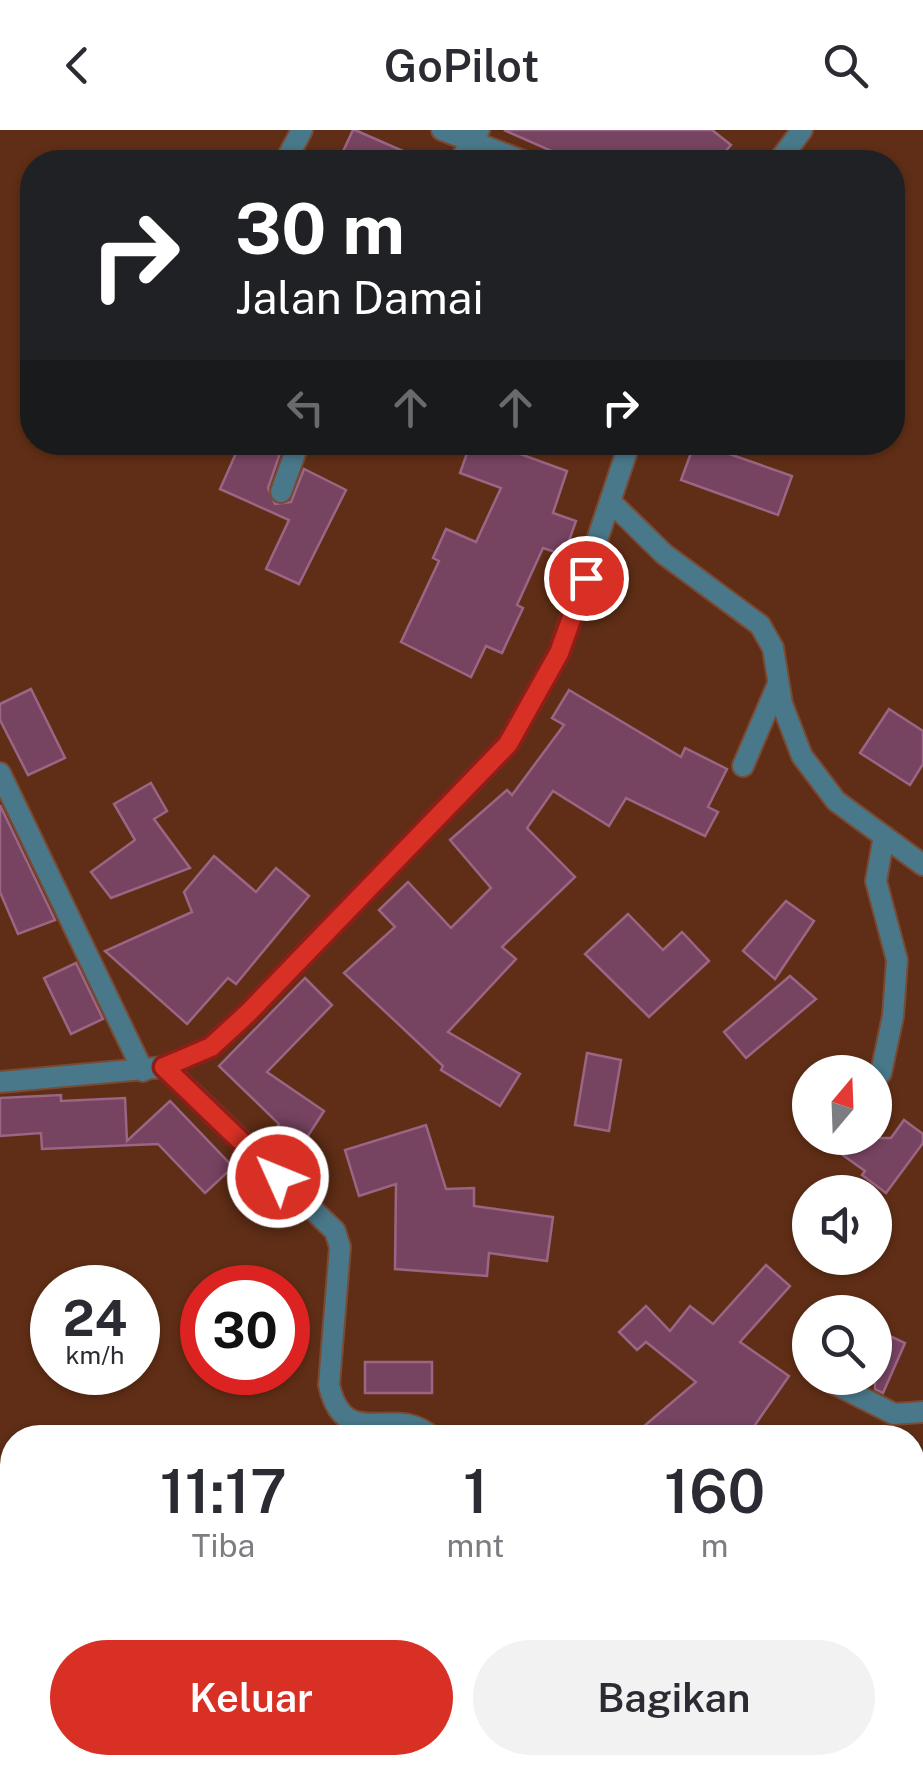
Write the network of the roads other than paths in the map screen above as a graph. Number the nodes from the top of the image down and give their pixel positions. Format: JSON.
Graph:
{"nodes":[{"id":1,"x":442,"y":130,"type":"edge"},
{"id":2,"x":474,"y":136,"type":"edge"},
{"id":3,"x":502,"y":150,"type":"edge"},
{"id":4,"x":294,"y":455,"type":"edge"},
{"id":5,"x":626,"y":455,"type":"edge"},
{"id":6,"x":281,"y":492,"type":"dead end"},
{"id":7,"x":612,"y":502,"type":"junction"},
{"id":8,"x":778,"y":682,"type":"junction"},
{"id":9,"x":743,"y":766,"type":"dead end"},
{"id":10,"x":0,"y":773,"type":"edge"},
{"id":11,"x":884,"y":836,"type":"junction"},
{"id":12,"x":923,"y":865,"type":"edge"},
{"id":13,"x":885,"y":1055,"type":"edge"},
{"id":14,"x":154,"y":1069,"type":"junction"},
{"id":15,"x":0,"y":1082,"type":"edge"},
{"id":16,"x":856,"y":1395,"type":"edge"},
{"id":17,"x":923,"y":1412,"type":"edge"},
{"id":18,"x":364,"y":1425,"type":"edge"},
{"id":19,"x":364,"y":1425,"type":"edge"},
{"id":20,"x":415,"y":1425,"type":"edge"}],
"edges":[{"from":1,"to":2,"type":"street"},
{"from":2,"to":3,"type":"street"},
{"from":4,"to":6,"type":"street"},
{"from":5,"to":7,"type":"street"},
{"from":7,"to":8,"type":"street"},
{"from":7,"to":14,"type":"street"},
{"from":8,"to":9,"type":"street"},
{"from":8,"to":11,"type":"street"},
{"from":10,"to":14,"type":"street"},
{"from":11,"to":12,"type":"street"},
{"from":11,"to":13,"type":"street"},
{"from":14,"to":15,"type":"street"},
{"from":14,"to":19,"type":"street"},
{"from":16,"to":17,"type":"street"},
{"from":18,"to":20,"type":"street"}]}
